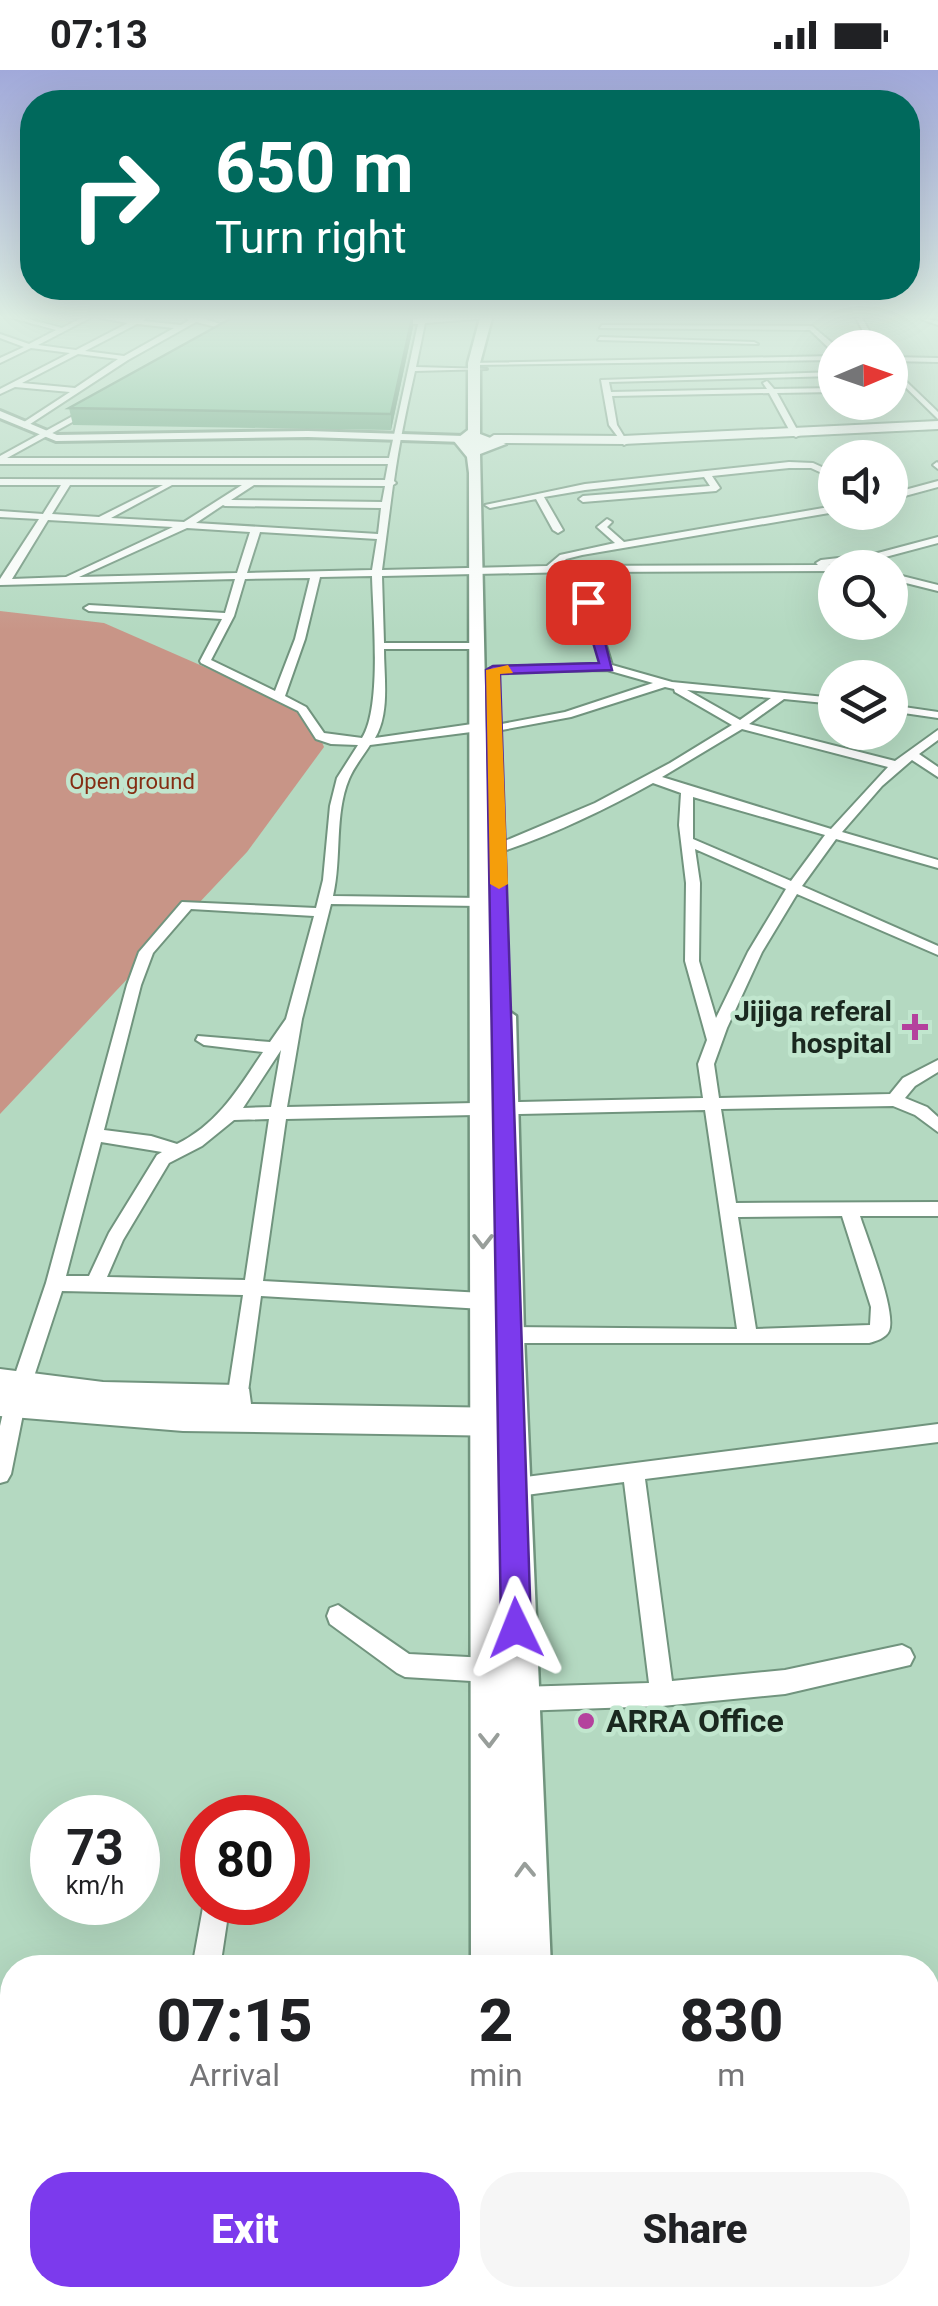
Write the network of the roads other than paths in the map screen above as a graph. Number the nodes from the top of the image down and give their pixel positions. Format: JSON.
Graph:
{"nodes":[{"id":1,"x":17,"y":422,"type":"edge"},
{"id":2,"x":29,"y":422,"type":"edge"},
{"id":3,"x":65,"y":422,"type":"edge"},
{"id":4,"x":399,"y":422,"type":"edge"},
{"id":5,"x":476,"y":422,"type":"edge"},
{"id":6,"x":614,"y":422,"type":"edge"},
{"id":7,"x":789,"y":422,"type":"edge"},
{"id":8,"x":24,"y":426,"type":"junction"},
{"id":9,"x":938,"y":427,"type":"edge"},
{"id":10,"x":795,"y":433,"type":"junction"},
{"id":11,"x":42,"y":435,"type":"junction"},
{"id":12,"x":395,"y":440,"type":"junction"},
{"id":13,"x":623,"y":441,"type":"junction"},
{"id":14,"x":479,"y":443,"type":"junction"},
{"id":15,"x":0,"y":448,"type":"edge"},
{"id":16,"x":10,"y":453,"type":"junction"},
{"id":17,"x":0,"y":460,"type":"edge"},
{"id":18,"x":394,"y":461,"type":"junction"},
{"id":19,"x":818,"y":469,"type":"edge"},
{"id":20,"x":0,"y":482,"type":"edge"},
{"id":21,"x":68,"y":482,"type":"junction"},
{"id":22,"x":173,"y":483,"type":"junction"},
{"id":23,"x":252,"y":483,"type":"junction"},
{"id":24,"x":392,"y":483,"type":"junction"},
{"id":25,"x":938,"y":484,"type":"edge"},
{"id":26,"x":915,"y":491,"type":"junction"},
{"id":27,"x":908,"y":493,"type":"edge"},
{"id":28,"x":542,"y":499,"type":"junction"},
{"id":29,"x":938,"y":500,"type":"edge"},
{"id":30,"x":225,"y":503,"type":"junction"},
{"id":31,"x":388,"y":505,"type":"junction"},
{"id":32,"x":490,"y":505,"type":"junction"},
{"id":33,"x":818,"y":512,"type":"edge"},
{"id":34,"x":0,"y":514,"type":"edge"},
{"id":35,"x":49,"y":516,"type":"junction"},
{"id":36,"x":100,"y":520,"type":"junction"},
{"id":37,"x":607,"y":522,"type":"dead end"},
{"id":38,"x":186,"y":525,"type":"junction"},
{"id":39,"x":256,"y":529,"type":"junction"},
{"id":40,"x":558,"y":530,"type":"dead end"},
{"id":41,"x":383,"y":537,"type":"junction"},
{"id":42,"x":938,"y":540,"type":"edge"},
{"id":43,"x":623,"y":546,"type":"junction"},
{"id":44,"x":800,"y":565,"type":"junction"},
{"id":45,"x":818,"y":567,"type":"edge"},
{"id":46,"x":578,"y":568,"type":"junction"},
{"id":47,"x":550,"y":569,"type":"junction"},
{"id":48,"x":483,"y":571,"type":"junction"},
{"id":49,"x":377,"y":572,"type":"junction"},
{"id":50,"x":316,"y":574,"type":"junction"},
{"id":51,"x":244,"y":576,"type":"junction"},
{"id":52,"x":64,"y":580,"type":"junction"},
{"id":53,"x":908,"y":580,"type":"edge"},
{"id":54,"x":3,"y":582,"type":"edge"},
{"id":55,"x":938,"y":588,"type":"edge"},
{"id":56,"x":90,"y":608,"type":"dead end"},
{"id":57,"x":229,"y":616,"type":"junction"},
{"id":58,"x":378,"y":646,"type":"junction"},
{"id":59,"x":486,"y":658,"type":"junction"},
{"id":60,"x":607,"y":667,"type":"junction"},
{"id":61,"x":667,"y":684,"type":"junction"},
{"id":62,"x":279,"y":696,"type":"junction"},
{"id":63,"x":781,"y":696,"type":"junction"},
{"id":64,"x":818,"y":699,"type":"edge"},
{"id":65,"x":908,"y":710,"type":"edge"},
{"id":66,"x":938,"y":714,"type":"edge"},
{"id":67,"x":741,"y":725,"type":"junction"},
{"id":68,"x":487,"y":728,"type":"junction"},
{"id":69,"x":938,"y":734,"type":"edge"},
{"id":70,"x":368,"y":742,"type":"junction"},
{"id":71,"x":912,"y":755,"type":"junction"},
{"id":72,"x":899,"y":766,"type":"junction"},
{"id":73,"x":938,"y":773,"type":"edge"},
{"id":74,"x":655,"y":779,"type":"junction"},
{"id":75,"x":687,"y":792,"type":"junction"},
{"id":76,"x":832,"y":836,"type":"junction"},
{"id":77,"x":688,"y":842,"type":"junction"},
{"id":78,"x":489,"y":851,"type":"junction"},
{"id":79,"x":938,"y":864,"type":"edge"},
{"id":80,"x":798,"y":886,"type":"junction"},
{"id":81,"x":481,"y":902,"type":"junction"},
{"id":82,"x":323,"y":906,"type":"junction"},
{"id":83,"x":938,"y":952,"type":"edge"},
{"id":84,"x":294,"y":1019,"type":"junction"},
{"id":85,"x":714,"y":1039,"type":"junction"},
{"id":86,"x":204,"y":1040,"type":"dead end"},
{"id":87,"x":272,"y":1048,"type":"junction"},
{"id":88,"x":938,"y":1065,"type":"edge"},
{"id":89,"x":895,"y":1100,"type":"junction"},
{"id":90,"x":711,"y":1104,"type":"junction"},
{"id":91,"x":494,"y":1109,"type":"junction"},
{"id":92,"x":929,"y":1111,"type":"edge"},
{"id":93,"x":230,"y":1114,"type":"junction"},
{"id":94,"x":278,"y":1114,"type":"junction"},
{"id":95,"x":938,"y":1126,"type":"edge"},
{"id":96,"x":93,"y":1135,"type":"junction"},
{"id":97,"x":176,"y":1150,"type":"junction"},
{"id":98,"x":727,"y":1210,"type":"junction"},
{"id":99,"x":938,"y":1210,"type":"edge"},
{"id":100,"x":850,"y":1212,"type":"junction"},
{"id":101,"x":54,"y":1283,"type":"junction"},
{"id":102,"x":96,"y":1284,"type":"junction"},
{"id":103,"x":255,"y":1288,"type":"junction"},
{"id":104,"x":483,"y":1302,"type":"junction"},
{"id":105,"x":507,"y":1335,"type":"junction"},
{"id":106,"x":748,"y":1337,"type":"junction"},
{"id":107,"x":9,"y":1393,"type":"edge"},
{"id":108,"x":237,"y":1399,"type":"junction"},
{"id":109,"x":497,"y":1412,"type":"junction"},
{"id":110,"x":938,"y":1433,"type":"edge"},
{"id":111,"x":633,"y":1472,"type":"junction"},
{"id":112,"x":0,"y":1474,"type":"edge"},
{"id":113,"x":511,"y":1487,"type":"junction"},
{"id":114,"x":338,"y":1616,"type":"dead end"},
{"id":115,"x":902,"y":1657,"type":"dead end"},
{"id":116,"x":488,"y":1670,"type":"junction"},
{"id":117,"x":662,"y":1694,"type":"junction"},
{"id":118,"x":518,"y":1699,"type":"junction"},
{"id":119,"x":213,"y":1925,"type":"edge"},
{"id":120,"x":208,"y":1955,"type":"edge"},
{"id":121,"x":494,"y":1955,"type":"edge"},
{"id":122,"x":528,"y":1955,"type":"edge"}],
"edges":[{"from":1,"to":8,"type":"street"},
{"from":2,"to":8,"type":"street"},
{"from":3,"to":11,"type":"street"},
{"from":4,"to":12,"type":"street"},
{"from":5,"to":14,"type":"highway"},
{"from":6,"to":13,"type":"street"},
{"from":7,"to":10,"type":"street"},
{"from":8,"to":11,"type":"street"},
{"from":9,"to":10,"type":"main road"},
{"from":10,"to":13,"type":"main road"},
{"from":11,"to":12,"type":"street"},
{"from":11,"to":16,"type":"street"},
{"from":12,"to":14,"type":"street"},
{"from":12,"to":18,"type":"street"},
{"from":13,"to":14,"type":"main road"},
{"from":14,"to":32,"type":"highway"},
{"from":14,"to":48,"type":"highway"},
{"from":15,"to":16,"type":"street"},
{"from":16,"to":17,"type":"street"},
{"from":17,"to":18,"type":"street"},
{"from":18,"to":24,"type":"street"},
{"from":19,"to":28,"type":"street"},
{"from":20,"to":21,"type":"street"},
{"from":21,"to":22,"type":"street"},
{"from":21,"to":35,"type":"street"},
{"from":22,"to":23,"type":"street"},
{"from":22,"to":36,"type":"street"},
{"from":23,"to":24,"type":"street"},
{"from":23,"to":30,"type":"street"},
{"from":24,"to":31,"type":"street"},
{"from":25,"to":26,"type":"street"},
{"from":26,"to":27,"type":"street"},
{"from":26,"to":29,"type":"street"},
{"from":28,"to":32,"type":"street"},
{"from":28,"to":40,"type":"street"},
{"from":30,"to":31,"type":"street"},
{"from":30,"to":38,"type":"street"},
{"from":31,"to":41,"type":"street"},
{"from":32,"to":48,"type":"highway"},
{"from":33,"to":43,"type":"street"},
{"from":34,"to":35,"type":"street"},
{"from":35,"to":36,"type":"street"},
{"from":35,"to":54,"type":"street"},
{"from":36,"to":38,"type":"street"},
{"from":37,"to":43,"type":"street"},
{"from":38,"to":39,"type":"street"},
{"from":38,"to":52,"type":"street"},
{"from":39,"to":41,"type":"street"},
{"from":39,"to":51,"type":"street"},
{"from":41,"to":49,"type":"street"},
{"from":42,"to":44,"type":"street"},
{"from":43,"to":47,"type":"street"},
{"from":44,"to":45,"type":"street"},
{"from":44,"to":46,"type":"street"},
{"from":46,"to":47,"type":"street"},
{"from":46,"to":60,"type":"street"},
{"from":47,"to":48,"type":"street"},
{"from":48,"to":49,"type":"street"},
{"from":48,"to":59,"type":"highway"},
{"from":49,"to":50,"type":"street"},
{"from":49,"to":58,"type":"street"},
{"from":50,"to":51,"type":"street"},
{"from":50,"to":62,"type":"street"},
{"from":51,"to":52,"type":"street"},
{"from":51,"to":57,"type":"street"},
{"from":52,"to":54,"type":"street"},
{"from":53,"to":55,"type":"street"},
{"from":56,"to":57,"type":"street"},
{"from":57,"to":62,"type":"street"},
{"from":58,"to":59,"type":"street"},
{"from":58,"to":70,"type":"street"},
{"from":59,"to":60,"type":"street"},
{"from":59,"to":68,"type":"highway"},
{"from":60,"to":61,"type":"street"},
{"from":61,"to":63,"type":"street"},
{"from":61,"to":67,"type":"street"},
{"from":61,"to":68,"type":"street"},
{"from":62,"to":70,"type":"street"},
{"from":63,"to":64,"type":"street"},
{"from":63,"to":67,"type":"street"},
{"from":65,"to":66,"type":"street"},
{"from":67,"to":72,"type":"street"},
{"from":67,"to":74,"type":"street"},
{"from":68,"to":70,"type":"street"},
{"from":68,"to":78,"type":"highway"},
{"from":69,"to":71,"type":"street"},
{"from":70,"to":82,"type":"street"},
{"from":71,"to":72,"type":"street"},
{"from":71,"to":73,"type":"street"},
{"from":72,"to":76,"type":"street"},
{"from":74,"to":75,"type":"street"},
{"from":74,"to":78,"type":"street"},
{"from":75,"to":76,"type":"street"},
{"from":75,"to":77,"type":"street"},
{"from":76,"to":79,"type":"street"},
{"from":76,"to":80,"type":"street"},
{"from":77,"to":80,"type":"street"},
{"from":77,"to":85,"type":"street"},
{"from":78,"to":81,"type":"highway"},
{"from":78,"to":91,"type":"highway"},
{"from":80,"to":83,"type":"street"},
{"from":80,"to":85,"type":"street"},
{"from":81,"to":82,"type":"street"},
{"from":81,"to":91,"type":"highway"},
{"from":82,"to":84,"type":"street"},
{"from":82,"to":96,"type":"street"},
{"from":84,"to":87,"type":"street"},
{"from":84,"to":94,"type":"street"},
{"from":85,"to":90,"type":"street"},
{"from":86,"to":87,"type":"street"},
{"from":87,"to":93,"type":"street"},
{"from":88,"to":89,"type":"street"},
{"from":89,"to":90,"type":"street"},
{"from":89,"to":92,"type":"street"},
{"from":90,"to":91,"type":"street"},
{"from":90,"to":98,"type":"street"},
{"from":91,"to":94,"type":"street"},
{"from":91,"to":104,"type":"highway","one_way":true},
{"from":91,"to":105,"type":"highway"},
{"from":92,"to":95,"type":"street"},
{"from":93,"to":94,"type":"street"},
{"from":93,"to":97,"type":"street"},
{"from":94,"to":103,"type":"street"},
{"from":96,"to":97,"type":"street"},
{"from":96,"to":101,"type":"street"},
{"from":97,"to":102,"type":"street"},
{"from":98,"to":100,"type":"street"},
{"from":98,"to":106,"type":"street"},
{"from":99,"to":100,"type":"street"},
{"from":100,"to":106,"type":"street"},
{"from":101,"to":102,"type":"street"},
{"from":101,"to":107,"type":"street"},
{"from":102,"to":103,"type":"street"},
{"from":103,"to":104,"type":"street"},
{"from":103,"to":108,"type":"street"},
{"from":104,"to":109,"type":"highway"},
{"from":105,"to":106,"type":"street"},
{"from":105,"to":109,"type":"highway"},
{"from":107,"to":108,"type":"main road"},
{"from":107,"to":109,"type":"main road"},
{"from":107,"to":112,"type":"street"},
{"from":108,"to":109,"type":"main road"},
{"from":109,"to":113,"type":"highway"},
{"from":109,"to":116,"type":"highway"},
{"from":110,"to":111,"type":"street"},
{"from":111,"to":113,"type":"street"},
{"from":111,"to":117,"type":"street"},
{"from":113,"to":118,"type":"highway"},
{"from":114,"to":116,"type":"street"},
{"from":115,"to":117,"type":"street"},
{"from":116,"to":121,"type":"highway","one_way":true},
{"from":117,"to":118,"type":"street"},
{"from":122,"to":118,"type":"highway","one_way":true},
{"from":119,"to":120,"type":"street"}]}
